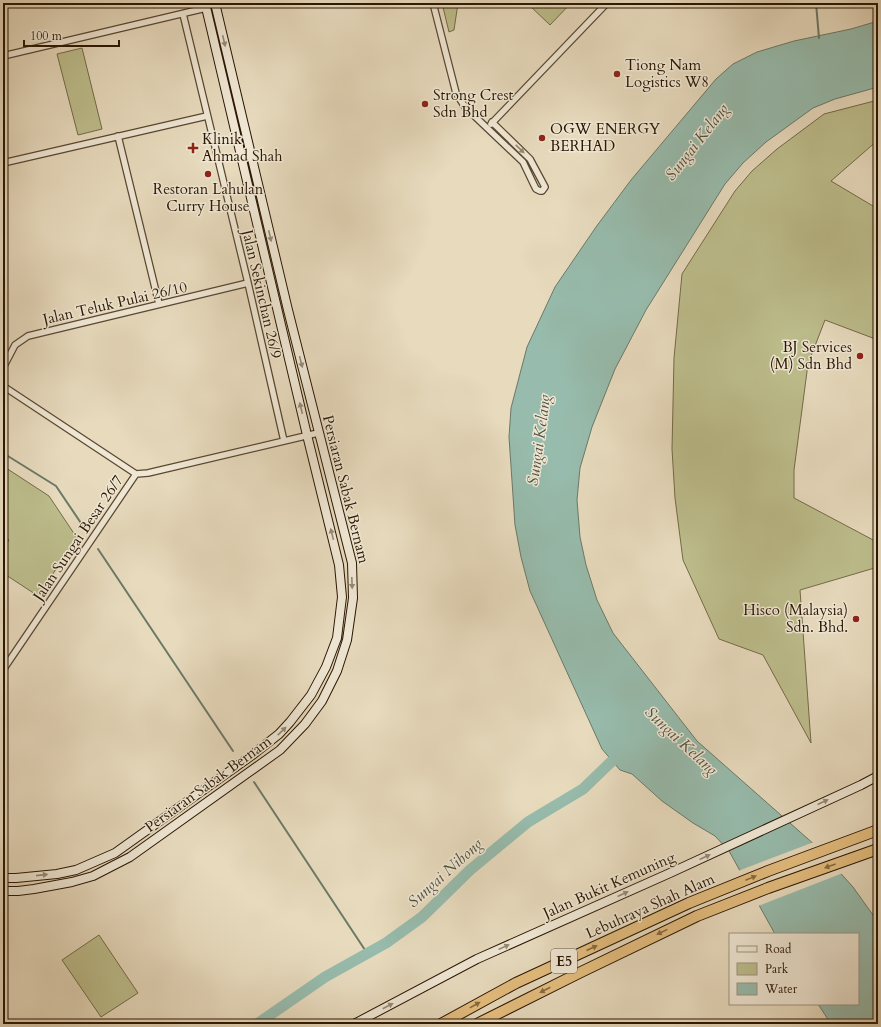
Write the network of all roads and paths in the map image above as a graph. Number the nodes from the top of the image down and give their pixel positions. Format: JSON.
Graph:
{"nodes":[{"id":1,"x":214,"y":3,"type":"edge"},
{"id":2,"x":432,"y":3,"type":"edge"},
{"id":3,"x":607,"y":3,"type":"edge"},
{"id":4,"x":205,"y":6,"type":"edge"},
{"id":5,"x":183,"y":14,"type":"junction"},
{"id":6,"x":3,"y":56,"type":"edge"},
{"id":7,"x":207,"y":116,"type":"junction"},
{"id":8,"x":492,"y":122,"type":"junction"},
{"id":9,"x":487,"y":128,"type":"junction"},
{"id":10,"x":118,"y":136,"type":"junction"},
{"id":11,"x":3,"y":163,"type":"edge"},
{"id":12,"x":248,"y":283,"type":"junction"},
{"id":13,"x":159,"y":304,"type":"junction"},
{"id":14,"x":3,"y":368,"type":"edge"},
{"id":15,"x":3,"y":386,"type":"edge"},
{"id":16,"x":318,"y":433,"type":"junction"},
{"id":17,"x":307,"y":435,"type":"junction"},
{"id":18,"x":284,"y":440,"type":"junction"},
{"id":19,"x":136,"y":474,"type":"junction"},
{"id":20,"x":3,"y":670,"type":"edge"},
{"id":21,"x":878,"y":776,"type":"edge"},
{"id":22,"x":878,"y":830,"type":"edge"},
{"id":23,"x":878,"y":849,"type":"edge"},
{"id":24,"x":3,"y":878,"type":"edge"},
{"id":25,"x":16,"y":878,"type":"junction"},
{"id":26,"x":3,"y":891,"type":"edge"},
{"id":27,"x":18,"y":891,"type":"junction"},
{"id":28,"x":354,"y":1024,"type":"edge"},
{"id":29,"x":441,"y":1024,"type":"edge"},
{"id":30,"x":477,"y":1024,"type":"edge"}],
"edges":[{"from":1,"to":16,"type":"street","name":"Persiaran Sabak Bernam","one_way":true},
{"from":2,"to":9,"type":"street"},
{"from":3,"to":8,"type":"street"},
{"from":4,"to":5,"type":"street"},
{"from":17,"to":4,"type":"street","name":"Persiaran Sabak Bernam","one_way":true},
{"from":5,"to":6,"type":"street"},
{"from":5,"to":7,"type":"street","name":"Jalan Sekinchan 26/9"},
{"from":7,"to":10,"type":"street"},
{"from":7,"to":12,"type":"street","name":"Jalan Sekinchan 26/9"},
{"from":8,"to":9,"type":"street"},
{"from":8,"to":9,"type":"street","one_way":true},
{"from":10,"to":11,"type":"street"},
{"from":10,"to":13,"type":"street"},
{"from":12,"to":13,"type":"street","name":"Jalan Teluk Pulai 26/10"},
{"from":12,"to":18,"type":"street","name":"Jalan Sekinchan 26/9"},
{"from":13,"to":14,"type":"street","name":"Jalan Teluk Pulai 26/10"},
{"from":15,"to":19,"type":"street"},
{"from":16,"to":17,"type":"street","name":"Jalan Sungai Besar 26/7"},
{"from":16,"to":27,"type":"street","name":"Persiaran Sabak Bernam","one_way":true},
{"from":17,"to":18,"type":"street","name":"Jalan Sungai Besar 26/7"},
{"from":25,"to":17,"type":"street","name":"Persiaran Sabak Bernam","one_way":true},
{"from":18,"to":19,"type":"street","name":"Jalan Sungai Besar 26/7"},
{"from":19,"to":20,"type":"street","name":"Jalan Sungai Besar 26/7"},
{"from":28,"to":21,"type":"street","name":"Jalan Bukit Kemuning","one_way":true},
{"from":29,"to":22,"type":"highway","name":"Lebuhraya Shah Alam","number":"E5","one_way":true},
{"from":23,"to":30,"type":"highway","name":"Lebuhraya Shah Alam","number":"E5","one_way":true},
{"from":24,"to":25,"type":"street","name":"Persiaran Sabak Bernam"},
{"from":25,"to":27,"type":"street"},
{"from":26,"to":27,"type":"street","name":"Persiaran Sabak Bernam"}]}
